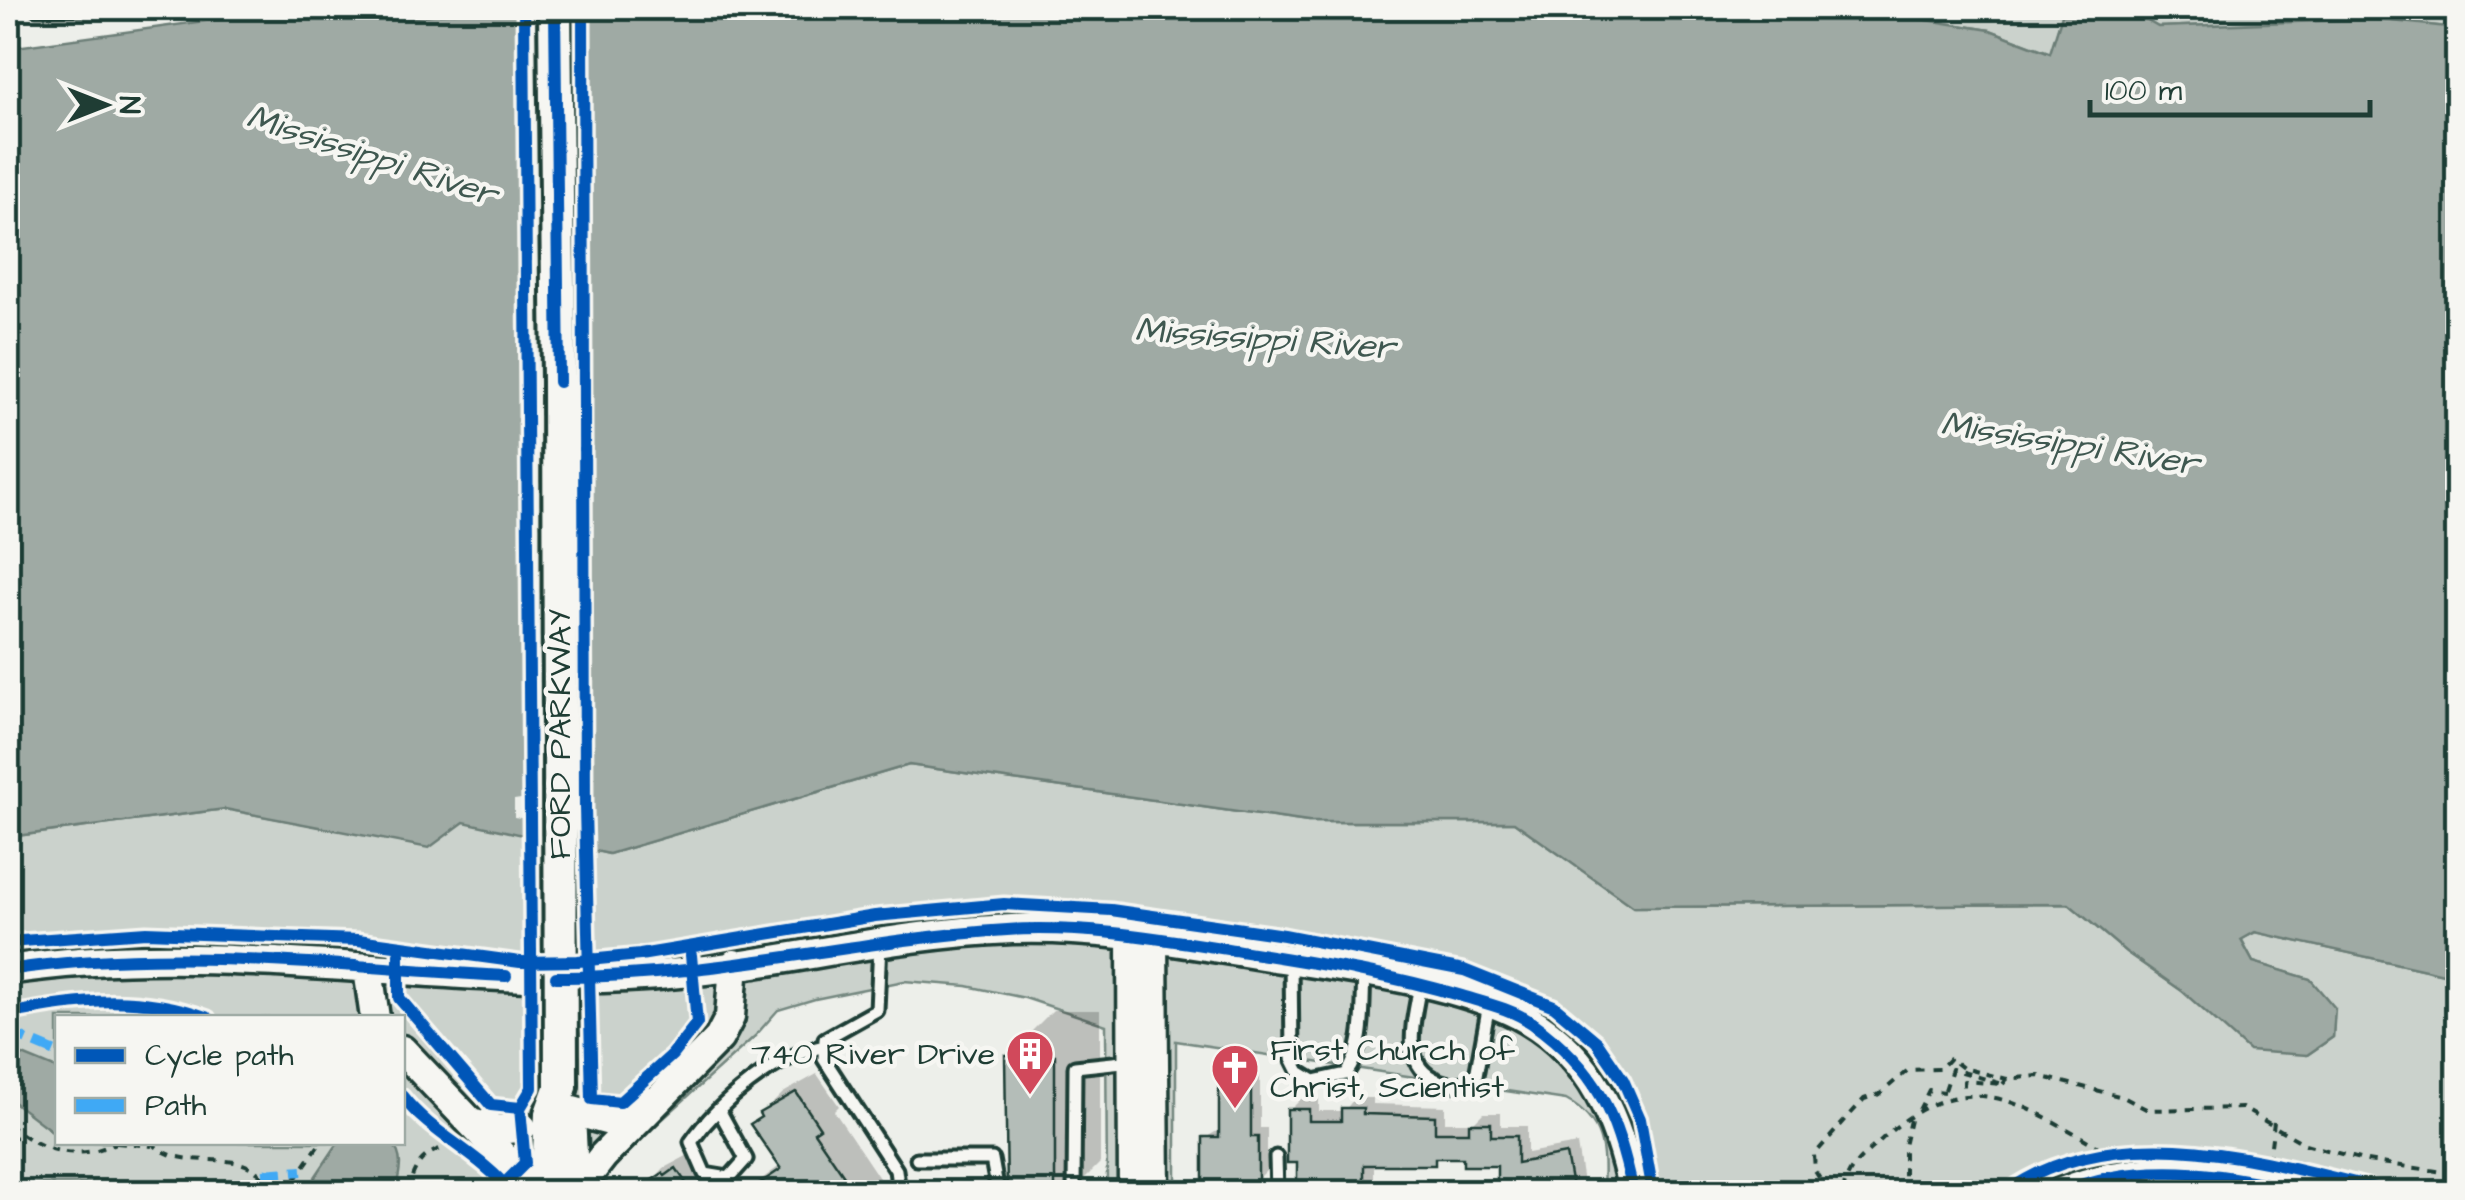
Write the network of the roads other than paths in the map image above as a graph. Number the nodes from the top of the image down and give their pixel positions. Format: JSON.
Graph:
{"nodes":[{"id":1,"x":36,"y":8,"type":"edge"},
{"id":2,"x":91,"y":8,"type":"edge"},
{"id":3,"x":555,"y":8,"type":"edge"},
{"id":4,"x":1142,"y":936,"type":"junction"},
{"id":5,"x":880,"y":943,"type":"junction"},
{"id":6,"x":1291,"y":959,"type":"junction"},
{"id":7,"x":734,"y":964,"type":"junction"},
{"id":8,"x":8,"y":970,"type":"edge"},
{"id":9,"x":368,"y":970,"type":"junction"},
{"id":10,"x":1364,"y":972,"type":"junction"},
{"id":11,"x":1420,"y":984,"type":"junction"},
{"id":12,"x":1488,"y":1004,"type":"junction"},
{"id":13,"x":375,"y":1015,"type":"edge"},
{"id":14,"x":822,"y":1048,"type":"junction"},
{"id":15,"x":405,"y":1054,"type":"edge"},
{"id":16,"x":1143,"y":1059,"type":"junction"},
{"id":17,"x":565,"y":1098,"type":"junction"},
{"id":18,"x":657,"y":1099,"type":"junction"},
{"id":19,"x":719,"y":1110,"type":"junction"},
{"id":20,"x":522,"y":1126,"type":"dead end"},
{"id":21,"x":469,"y":1140,"type":"junction"},
{"id":22,"x":1276,"y":1158,"type":"dead end"},
{"id":23,"x":917,"y":1159,"type":"dead end"},
{"id":24,"x":537,"y":1192,"type":"edge"},
{"id":25,"x":547,"y":1192,"type":"edge"},
{"id":26,"x":574,"y":1192,"type":"edge"},
{"id":27,"x":899,"y":1192,"type":"edge"},
{"id":28,"x":998,"y":1192,"type":"edge"},
{"id":29,"x":1074,"y":1192,"type":"edge"},
{"id":30,"x":1132,"y":1192,"type":"edge"},
{"id":31,"x":1155,"y":1192,"type":"edge"},
{"id":32,"x":1277,"y":1192,"type":"edge"},
{"id":33,"x":1633,"y":1192,"type":"edge"},
{"id":34,"x":2062,"y":1192,"type":"edge"},
{"id":35,"x":2298,"y":1192,"type":"edge"}],
"edges":[{"from":1,"to":2,"type":"lane"},
{"from":3,"to":17,"type":"main road","name":"FORD PARKWAY","bridge":true},
{"from":4,"to":5,"type":"street"},
{"from":4,"to":6,"type":"street"},
{"from":4,"to":16,"type":"street"},
{"from":5,"to":7,"type":"street"},
{"from":5,"to":14,"type":"lane"},
{"from":6,"to":10,"type":"street"},
{"from":6,"to":10,"type":"lane"},
{"from":7,"to":9,"type":"street"},
{"from":7,"to":18,"type":"street"},
{"from":8,"to":9,"type":"street"},
{"from":9,"to":13,"type":"street"},
{"from":10,"to":11,"type":"street"},
{"from":11,"to":12,"type":"street"},
{"from":11,"to":12,"type":"lane"},
{"from":12,"to":33,"type":"street"},
{"from":14,"to":19,"type":"lane"},
{"from":14,"to":27,"type":"lane"},
{"from":15,"to":21,"type":"street"},
{"from":16,"to":29,"type":"lane"},
{"from":16,"to":30,"type":"street"},
{"from":16,"to":31,"type":"street"},
{"from":17,"to":18,"type":"street"},
{"from":17,"to":25,"type":"main road","name":"FORD PARKWAY"},
{"from":17,"to":26,"type":"main road","name":"FORD PARKWAY"},
{"from":18,"to":26,"type":"street"},
{"from":19,"to":19,"type":"lane"},
{"from":20,"to":21,"type":"street"},
{"from":21,"to":24,"type":"street"},
{"from":22,"to":32,"type":"lane"},
{"from":23,"to":28,"type":"lane"},
{"from":34,"to":35,"type":"street"}]}
